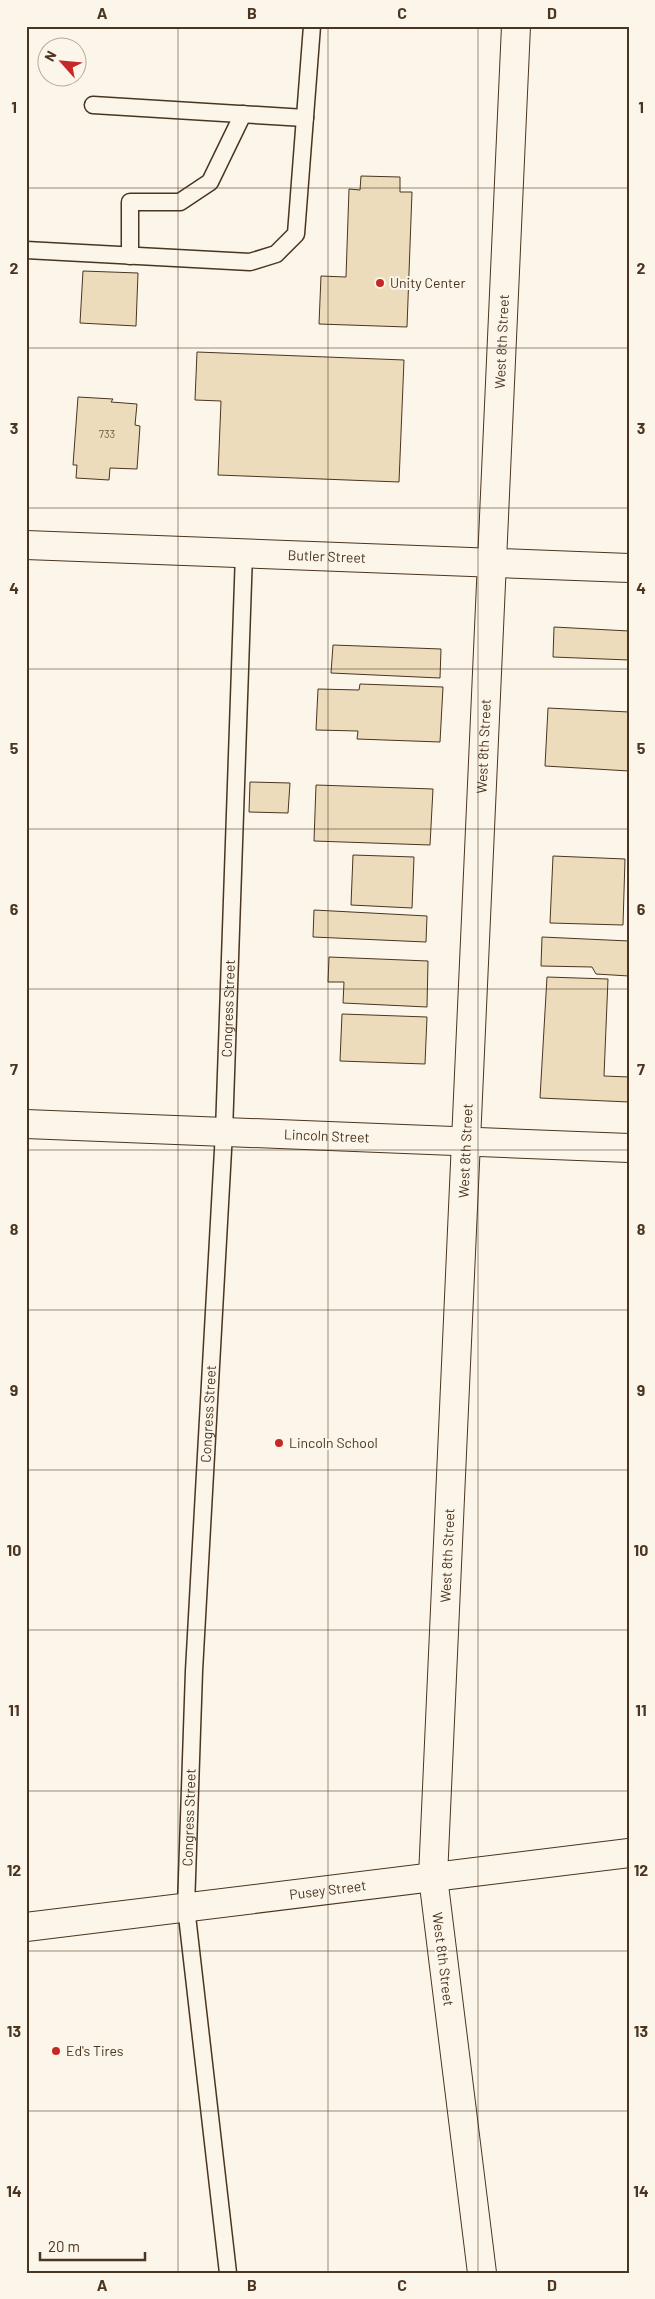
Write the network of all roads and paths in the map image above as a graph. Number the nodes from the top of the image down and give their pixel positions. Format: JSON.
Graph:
{"nodes":[{"id":1,"x":312,"y":26,"type":"edge"},
{"id":2,"x":516,"y":26,"type":"edge"},
{"id":3,"x":93,"y":105,"type":"dead end"},
{"id":4,"x":243,"y":114,"type":"junction"},
{"id":5,"x":305,"y":118,"type":"junction"},
{"id":6,"x":26,"y":250,"type":"edge"},
{"id":7,"x":130,"y":256,"type":"junction"},
{"id":8,"x":26,"y":545,"type":"edge"},
{"id":9,"x":244,"y":553,"type":"junction"},
{"id":10,"x":493,"y":563,"type":"junction"},
{"id":11,"x":629,"y":568,"type":"edge"},
{"id":12,"x":26,"y":1124,"type":"edge"},
{"id":13,"x":224,"y":1132,"type":"junction"},
{"id":14,"x":467,"y":1142,"type":"junction"},
{"id":15,"x":629,"y":1148,"type":"edge"},
{"id":16,"x":629,"y":1853,"type":"edge"},
{"id":17,"x":433,"y":1877,"type":"junction"},
{"id":18,"x":186,"y":1907,"type":"junction"},
{"id":19,"x":26,"y":1928,"type":"edge"},
{"id":20,"x":228,"y":2273,"type":"edge"},
{"id":21,"x":482,"y":2273,"type":"edge"}],
"edges":[{"from":1,"to":5,"type":"lane"},
{"from":2,"to":10,"type":"street","name":"West 8th Street"},
{"from":3,"to":4,"type":"lane"},
{"from":4,"to":5,"type":"lane"},
{"from":4,"to":7,"type":"lane"},
{"from":5,"to":7,"type":"lane"},
{"from":6,"to":7,"type":"lane"},
{"from":8,"to":9,"type":"street","name":"Butler Street"},
{"from":9,"to":10,"type":"street","name":"Butler Street"},
{"from":9,"to":13,"type":"lane","name":"Congress Street"},
{"from":10,"to":11,"type":"street","name":"Butler Street"},
{"from":10,"to":14,"type":"street","name":"West 8th Street"},
{"from":12,"to":13,"type":"street","name":"Lincoln Street"},
{"from":13,"to":14,"type":"street","name":"Lincoln Street"},
{"from":13,"to":18,"type":"lane","name":"Congress Street"},
{"from":14,"to":15,"type":"street","name":"Lincoln Street"},
{"from":14,"to":17,"type":"street","name":"West 8th Street"},
{"from":16,"to":17,"type":"street","name":"Pusey Street"},
{"from":17,"to":18,"type":"street","name":"Pusey Street"},
{"from":17,"to":21,"type":"street","name":"West 8th Street"},
{"from":18,"to":19,"type":"street","name":"Pusey Street"},
{"from":18,"to":20,"type":"lane","name":"Congress Street"}]}
